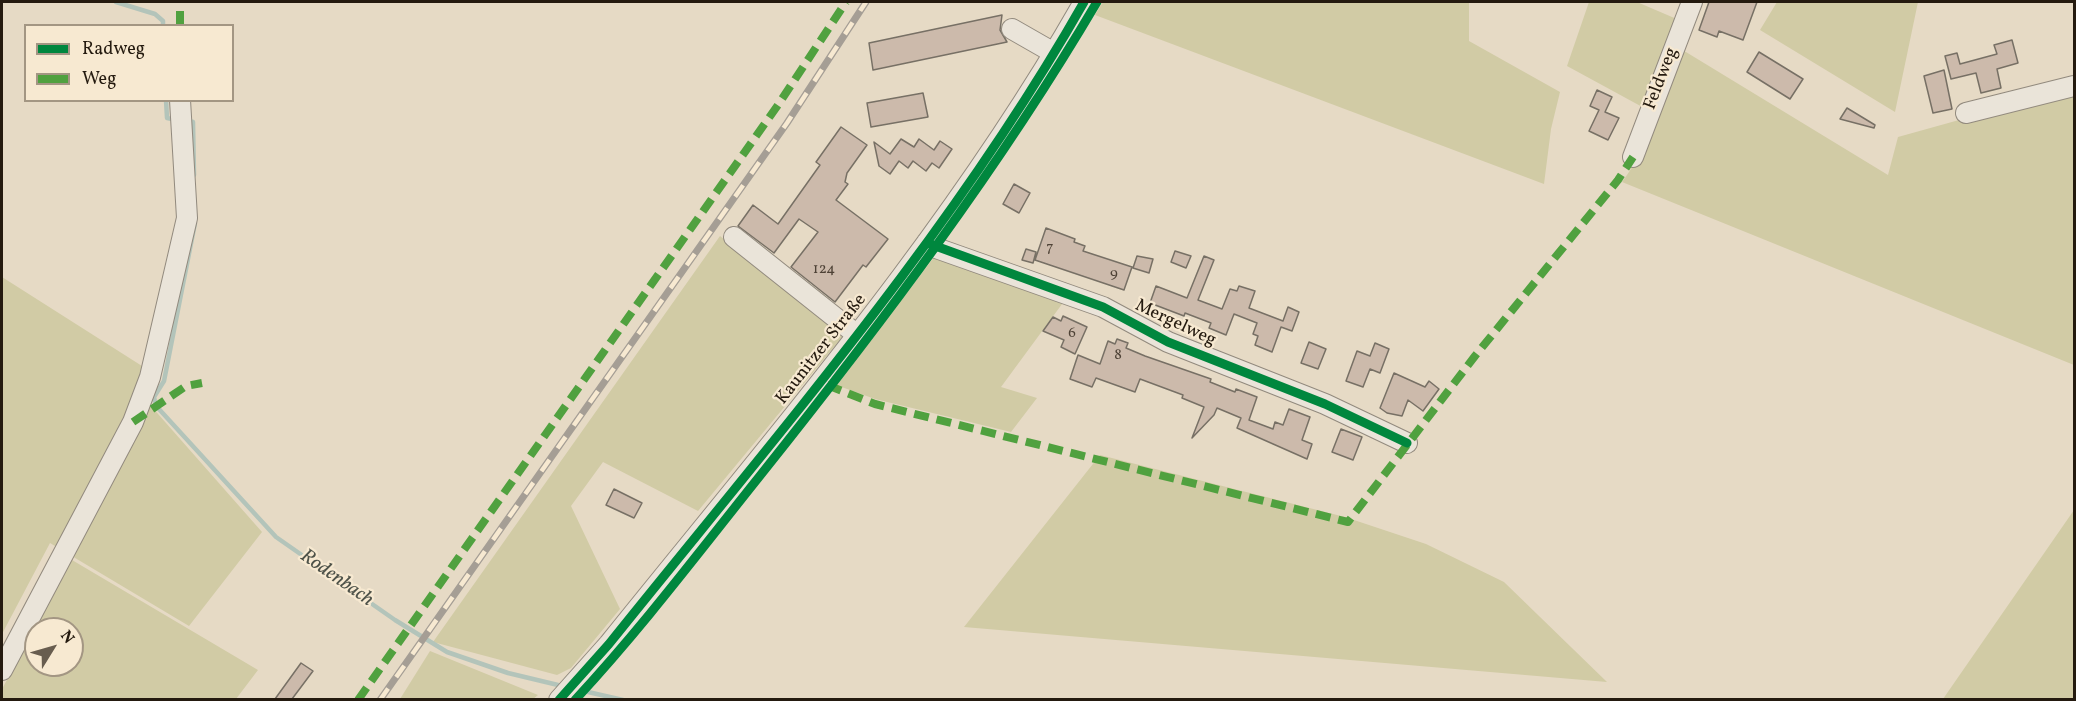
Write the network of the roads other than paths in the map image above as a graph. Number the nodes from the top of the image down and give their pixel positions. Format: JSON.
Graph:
{"nodes":[{"id":1,"x":1084,"y":2,"type":"edge"},
{"id":2,"x":1692,"y":2,"type":"edge"},
{"id":3,"x":1012,"y":29,"type":"dead end"},
{"id":4,"x":1054,"y":53,"type":"junction"},
{"id":5,"x":2074,"y":86,"type":"edge"},
{"id":6,"x":180,"y":102,"type":"edge"},
{"id":7,"x":1966,"y":113,"type":"dead end"},
{"id":8,"x":1632,"y":157,"type":"dead end"},
{"id":9,"x":734,"y":237,"type":"dead end"},
{"id":10,"x":927,"y":242,"type":"junction"},
{"id":11,"x":856,"y":334,"type":"junction"},
{"id":12,"x":1407,"y":443,"type":"dead end"},
{"id":13,"x":2,"y":670,"type":"edge"},
{"id":14,"x":559,"y":699,"type":"edge"}],
"edges":[{"from":1,"to":4,"type":"street","name":"Kaunitzer Straße"},
{"from":2,"to":8,"type":"street","name":"Feldweg"},
{"from":3,"to":4,"type":"street"},
{"from":4,"to":10,"type":"street","name":"Kaunitzer Straße"},
{"from":5,"to":7,"type":"street"},
{"from":6,"to":13,"type":"street"},
{"from":9,"to":11,"type":"street"},
{"from":10,"to":11,"type":"street","name":"Kaunitzer Straße"},
{"from":10,"to":12,"type":"street","name":"Mergelweg"},
{"from":11,"to":14,"type":"street","name":"Kaunitzer Straße"}]}
